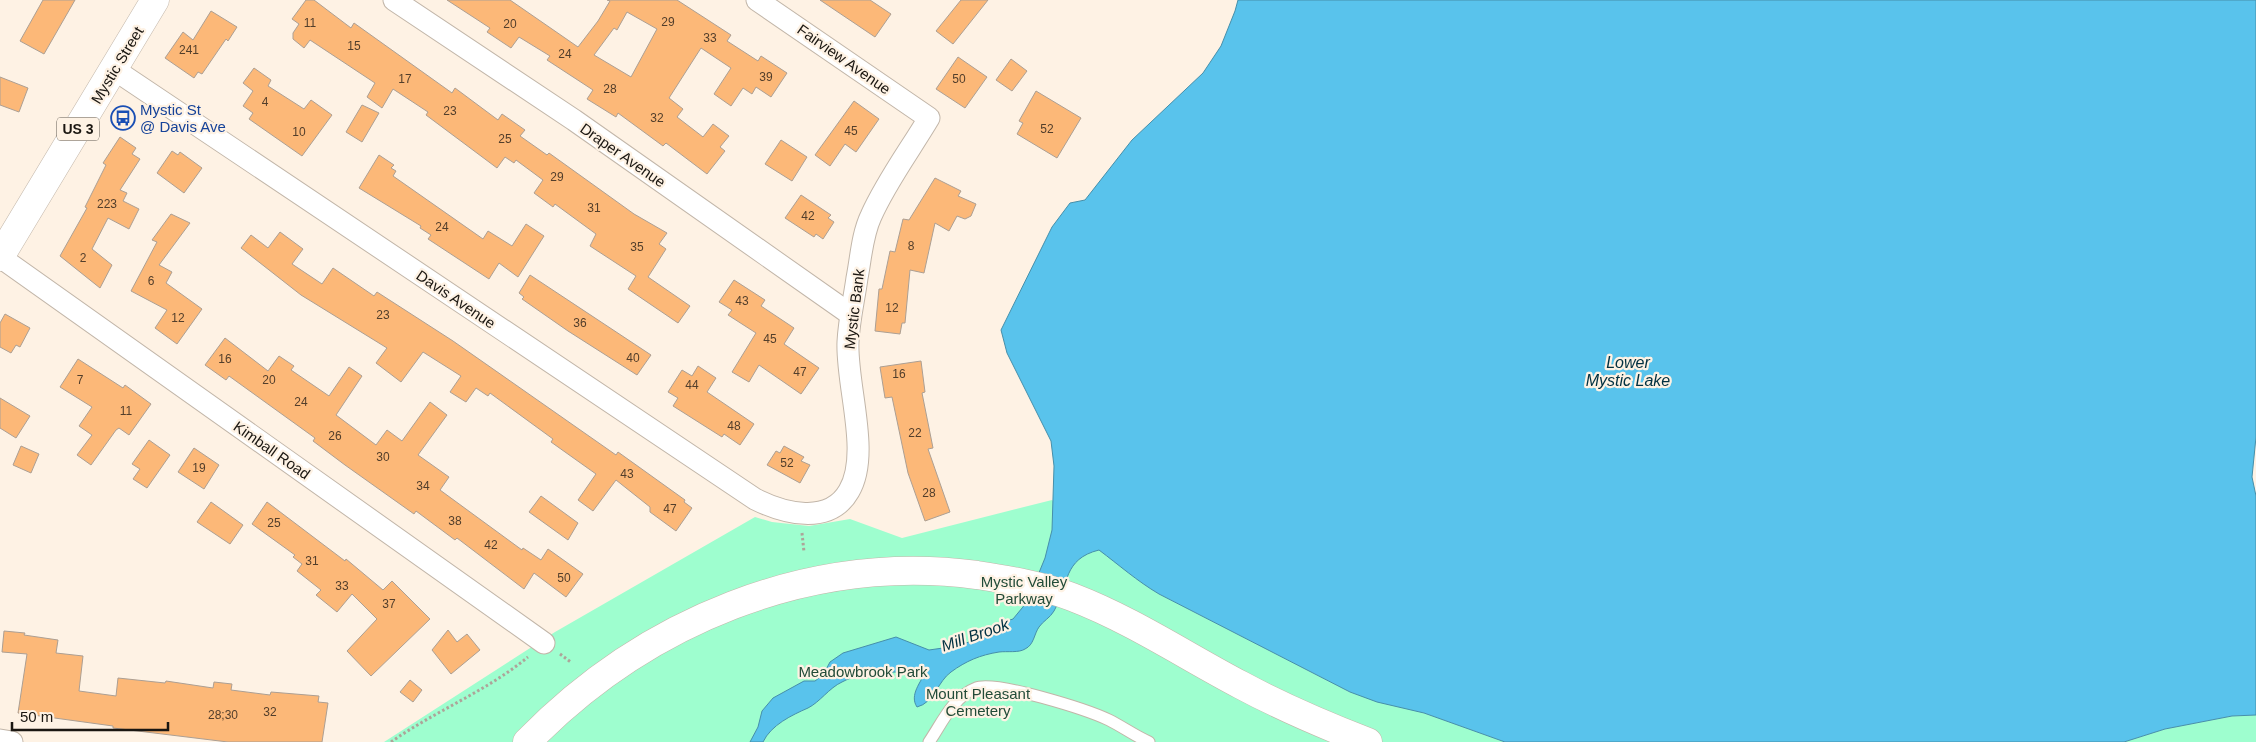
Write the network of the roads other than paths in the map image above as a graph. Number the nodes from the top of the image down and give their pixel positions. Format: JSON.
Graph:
{"nodes":[{"id":1,"x":155,"y":0,"type":"edge"},
{"id":2,"x":394,"y":0,"type":"edge"},
{"id":3,"x":758,"y":0,"type":"edge"},
{"id":4,"x":115,"y":70,"type":"junction"},
{"id":5,"x":929,"y":118,"type":"joint"},
{"id":6,"x":0,"y":257,"type":"edge"},
{"id":7,"x":850,"y":314,"type":"junction"},
{"id":8,"x":804,"y":514,"type":"joint"},
{"id":9,"x":544,"y":643,"type":"road end"},
{"id":10,"x":1133,"y":739,"type":"edge"},
{"id":11,"x":0,"y":740,"type":"edge"},
{"id":12,"x":12,"y":742,"type":"edge"},
{"id":13,"x":528,"y":742,"type":"edge"},
{"id":14,"x":929,"y":742,"type":"edge"},
{"id":15,"x":1149,"y":742,"type":"edge"},
{"id":16,"x":1368,"y":742,"type":"edge"}],
"edges":[{"from":1,"to":4,"type":"main road","name":"Mystic Street","number":"US 3"},
{"from":2,"to":7,"type":"street","name":"Draper Avenue"},
{"from":3,"to":5,"type":"street","name":"Fairview Avenue"},
{"from":4,"to":6,"type":"main road","name":"Mystic Street","number":"US 3"},
{"from":4,"to":8,"type":"street","name":"Davis Avenue"},
{"from":5,"to":7,"type":"street","name":"Mystic Bank"},
{"from":6,"to":9,"type":"street","name":"Kimball Road"},
{"from":7,"to":8,"type":"street","name":"Mystic Bank"},
{"from":10,"to":14,"type":"lane"},
{"from":10,"to":15,"type":"lane"},
{"from":11,"to":12,"type":"street"},
{"from":13,"to":16,"type":"main road"}]}
